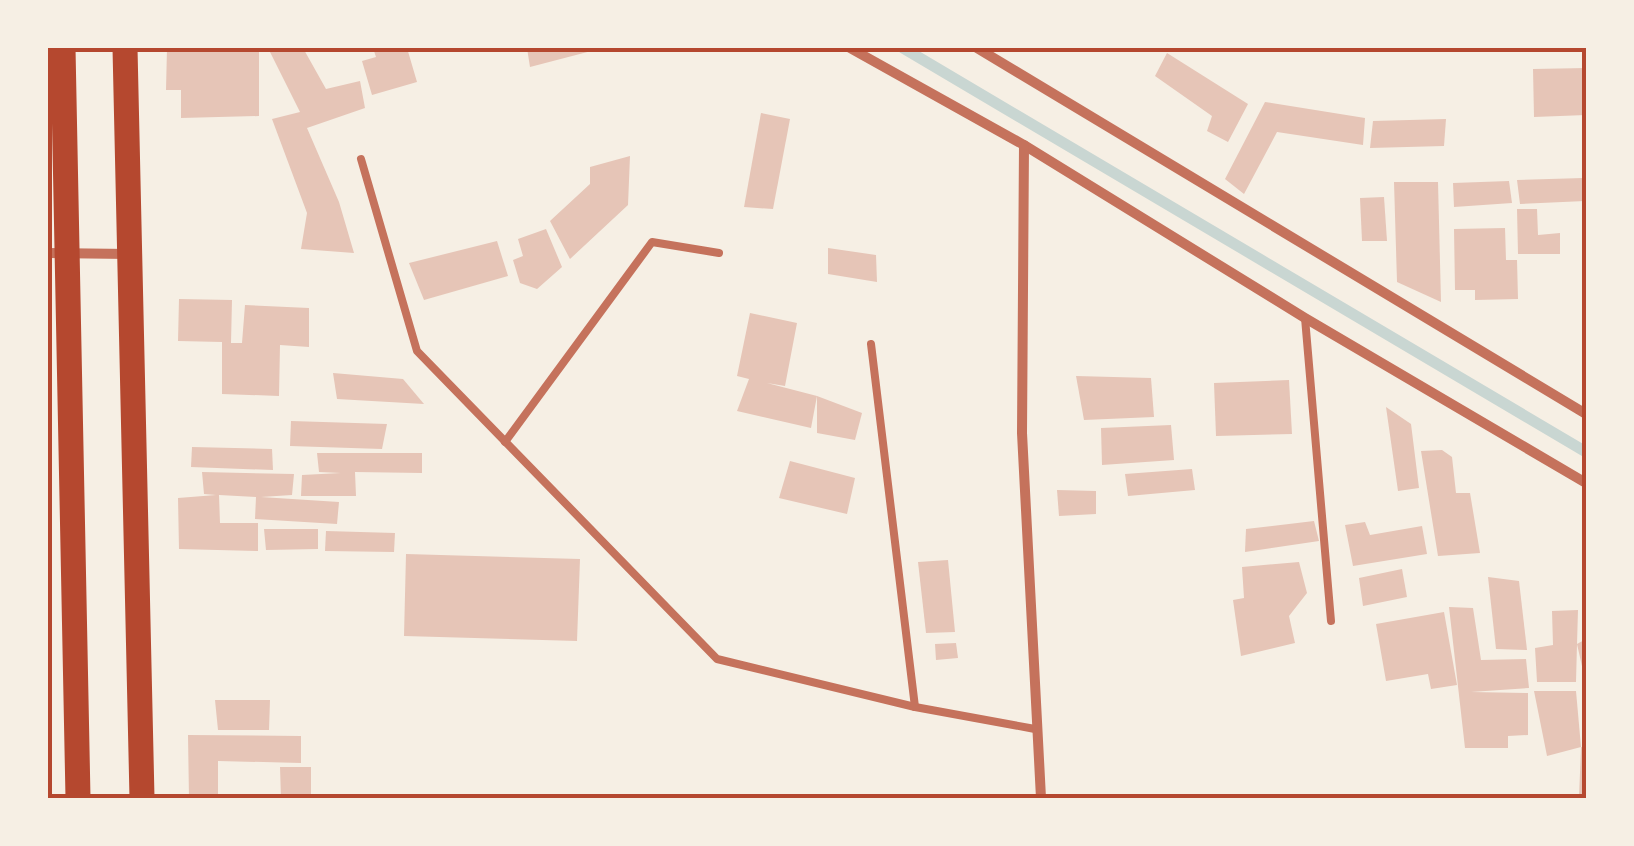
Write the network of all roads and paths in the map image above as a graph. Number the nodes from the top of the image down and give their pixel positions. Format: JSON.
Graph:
{"nodes":[{"id":1,"x":63,"y":48,"type":"edge"},
{"id":2,"x":125,"y":48,"type":"edge"},
{"id":3,"x":850,"y":48,"type":"edge"},
{"id":4,"x":983,"y":49,"type":"edge"},
{"id":5,"x":1024,"y":146,"type":"junction"},
{"id":6,"x":361,"y":159,"type":"dead end"},
{"id":7,"x":59,"y":253,"type":"edge"},
{"id":8,"x":719,"y":253,"type":"dead end"},
{"id":9,"x":130,"y":254,"type":"junction"},
{"id":10,"x":1304,"y":318,"type":"junction"},
{"id":11,"x":870,"y":344,"type":"dead end"},
{"id":12,"x":1586,"y":414,"type":"edge"},
{"id":13,"x":506,"y":442,"type":"junction"},
{"id":14,"x":1586,"y":483,"type":"edge"},
{"id":15,"x":1331,"y":620,"type":"dead end"},
{"id":16,"x":915,"y":707,"type":"junction"},
{"id":17,"x":1035,"y":729,"type":"junction"},
{"id":18,"x":78,"y":798,"type":"edge"},
{"id":19,"x":142,"y":798,"type":"edge"},
{"id":20,"x":1040,"y":798,"type":"edge"}],
"edges":[{"from":1,"to":7,"type":"main road"},
{"from":2,"to":9,"type":"main road"},
{"from":3,"to":5,"type":"street"},
{"from":4,"to":12,"type":"street"},
{"from":5,"to":10,"type":"street"},
{"from":5,"to":17,"type":"street"},
{"from":6,"to":13,"type":"lane"},
{"from":7,"to":9,"type":"street"},
{"from":7,"to":18,"type":"main road"},
{"from":8,"to":13,"type":"lane"},
{"from":9,"to":19,"type":"main road"},
{"from":10,"to":14,"type":"street"},
{"from":10,"to":15,"type":"lane"},
{"from":11,"to":16,"type":"lane"},
{"from":13,"to":16,"type":"lane"},
{"from":16,"to":17,"type":"lane"},
{"from":17,"to":20,"type":"street"}]}
